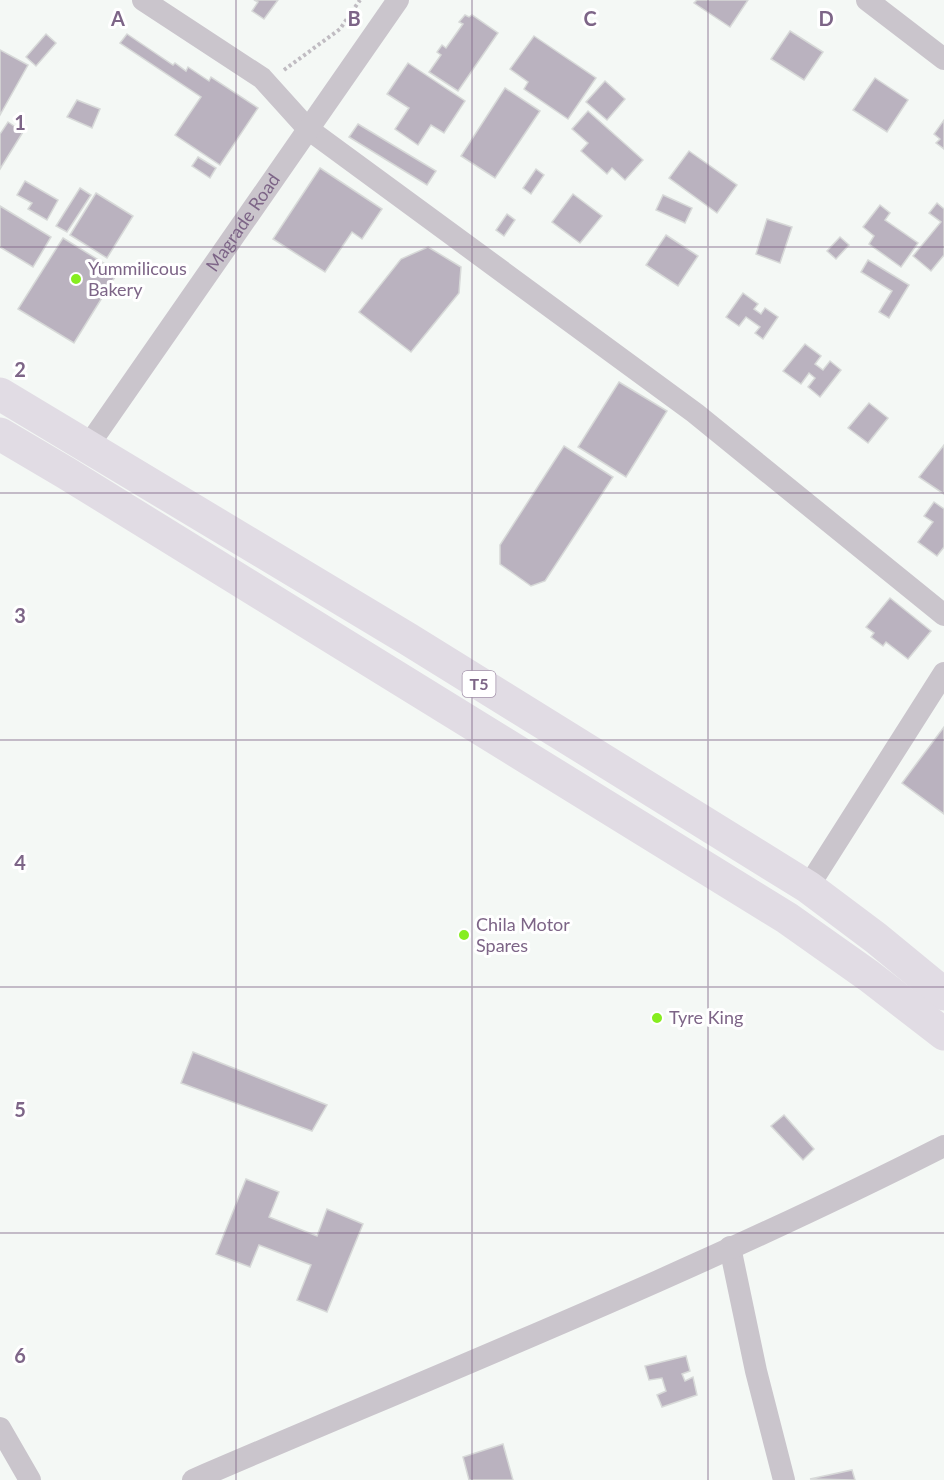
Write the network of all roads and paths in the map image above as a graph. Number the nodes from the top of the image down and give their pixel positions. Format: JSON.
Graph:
{"nodes":[{"id":1,"x":143,"y":0,"type":"edge"},
{"id":2,"x":360,"y":0,"type":"edge"},
{"id":3,"x":398,"y":0,"type":"edge"},
{"id":4,"x":871,"y":1,"type":"edge"},
{"id":5,"x":944,"y":59,"type":"edge"},
{"id":6,"x":262,"y":78,"type":"junction"},
{"id":7,"x":308,"y":129,"type":"junction"},
{"id":8,"x":0,"y":394,"type":"edge"},
{"id":9,"x":0,"y":434,"type":"edge"},
{"id":10,"x":88,"y":446,"type":"junction"},
{"id":11,"x":944,"y":615,"type":"edge"},
{"id":12,"x":944,"y":673,"type":"edge"},
{"id":13,"x":808,"y":887,"type":"junction"},
{"id":14,"x":944,"y":994,"type":"edge"},
{"id":15,"x":944,"y":1034,"type":"edge"},
{"id":16,"x":944,"y":1146,"type":"edge"},
{"id":17,"x":730,"y":1247,"type":"junction"},
{"id":18,"x":0,"y":1428,"type":"edge"},
{"id":19,"x":30,"y":1480,"type":"edge"},
{"id":20,"x":193,"y":1480,"type":"edge"},
{"id":21,"x":784,"y":1480,"type":"edge"}],
"edges":[{"from":1,"to":6,"type":"street"},
{"from":2,"to":6,"type":"path"},
{"from":3,"to":7,"type":"street","name":"Magrade Road"},
{"from":4,"to":5,"type":"street"},
{"from":6,"to":7,"type":"street"},
{"from":7,"to":10,"type":"street","name":"Magrade Road"},
{"from":7,"to":11,"type":"street"},
{"from":8,"to":10,"type":"highway","number":"T5"},
{"from":9,"to":15,"type":"highway","number":"T5"},
{"from":10,"to":13,"type":"highway","number":"T5"},
{"from":12,"to":13,"type":"street"},
{"from":13,"to":14,"type":"highway","number":"T5"},
{"from":16,"to":17,"type":"street"},
{"from":17,"to":20,"type":"street"},
{"from":17,"to":21,"type":"street"},
{"from":18,"to":19,"type":"street"}]}
